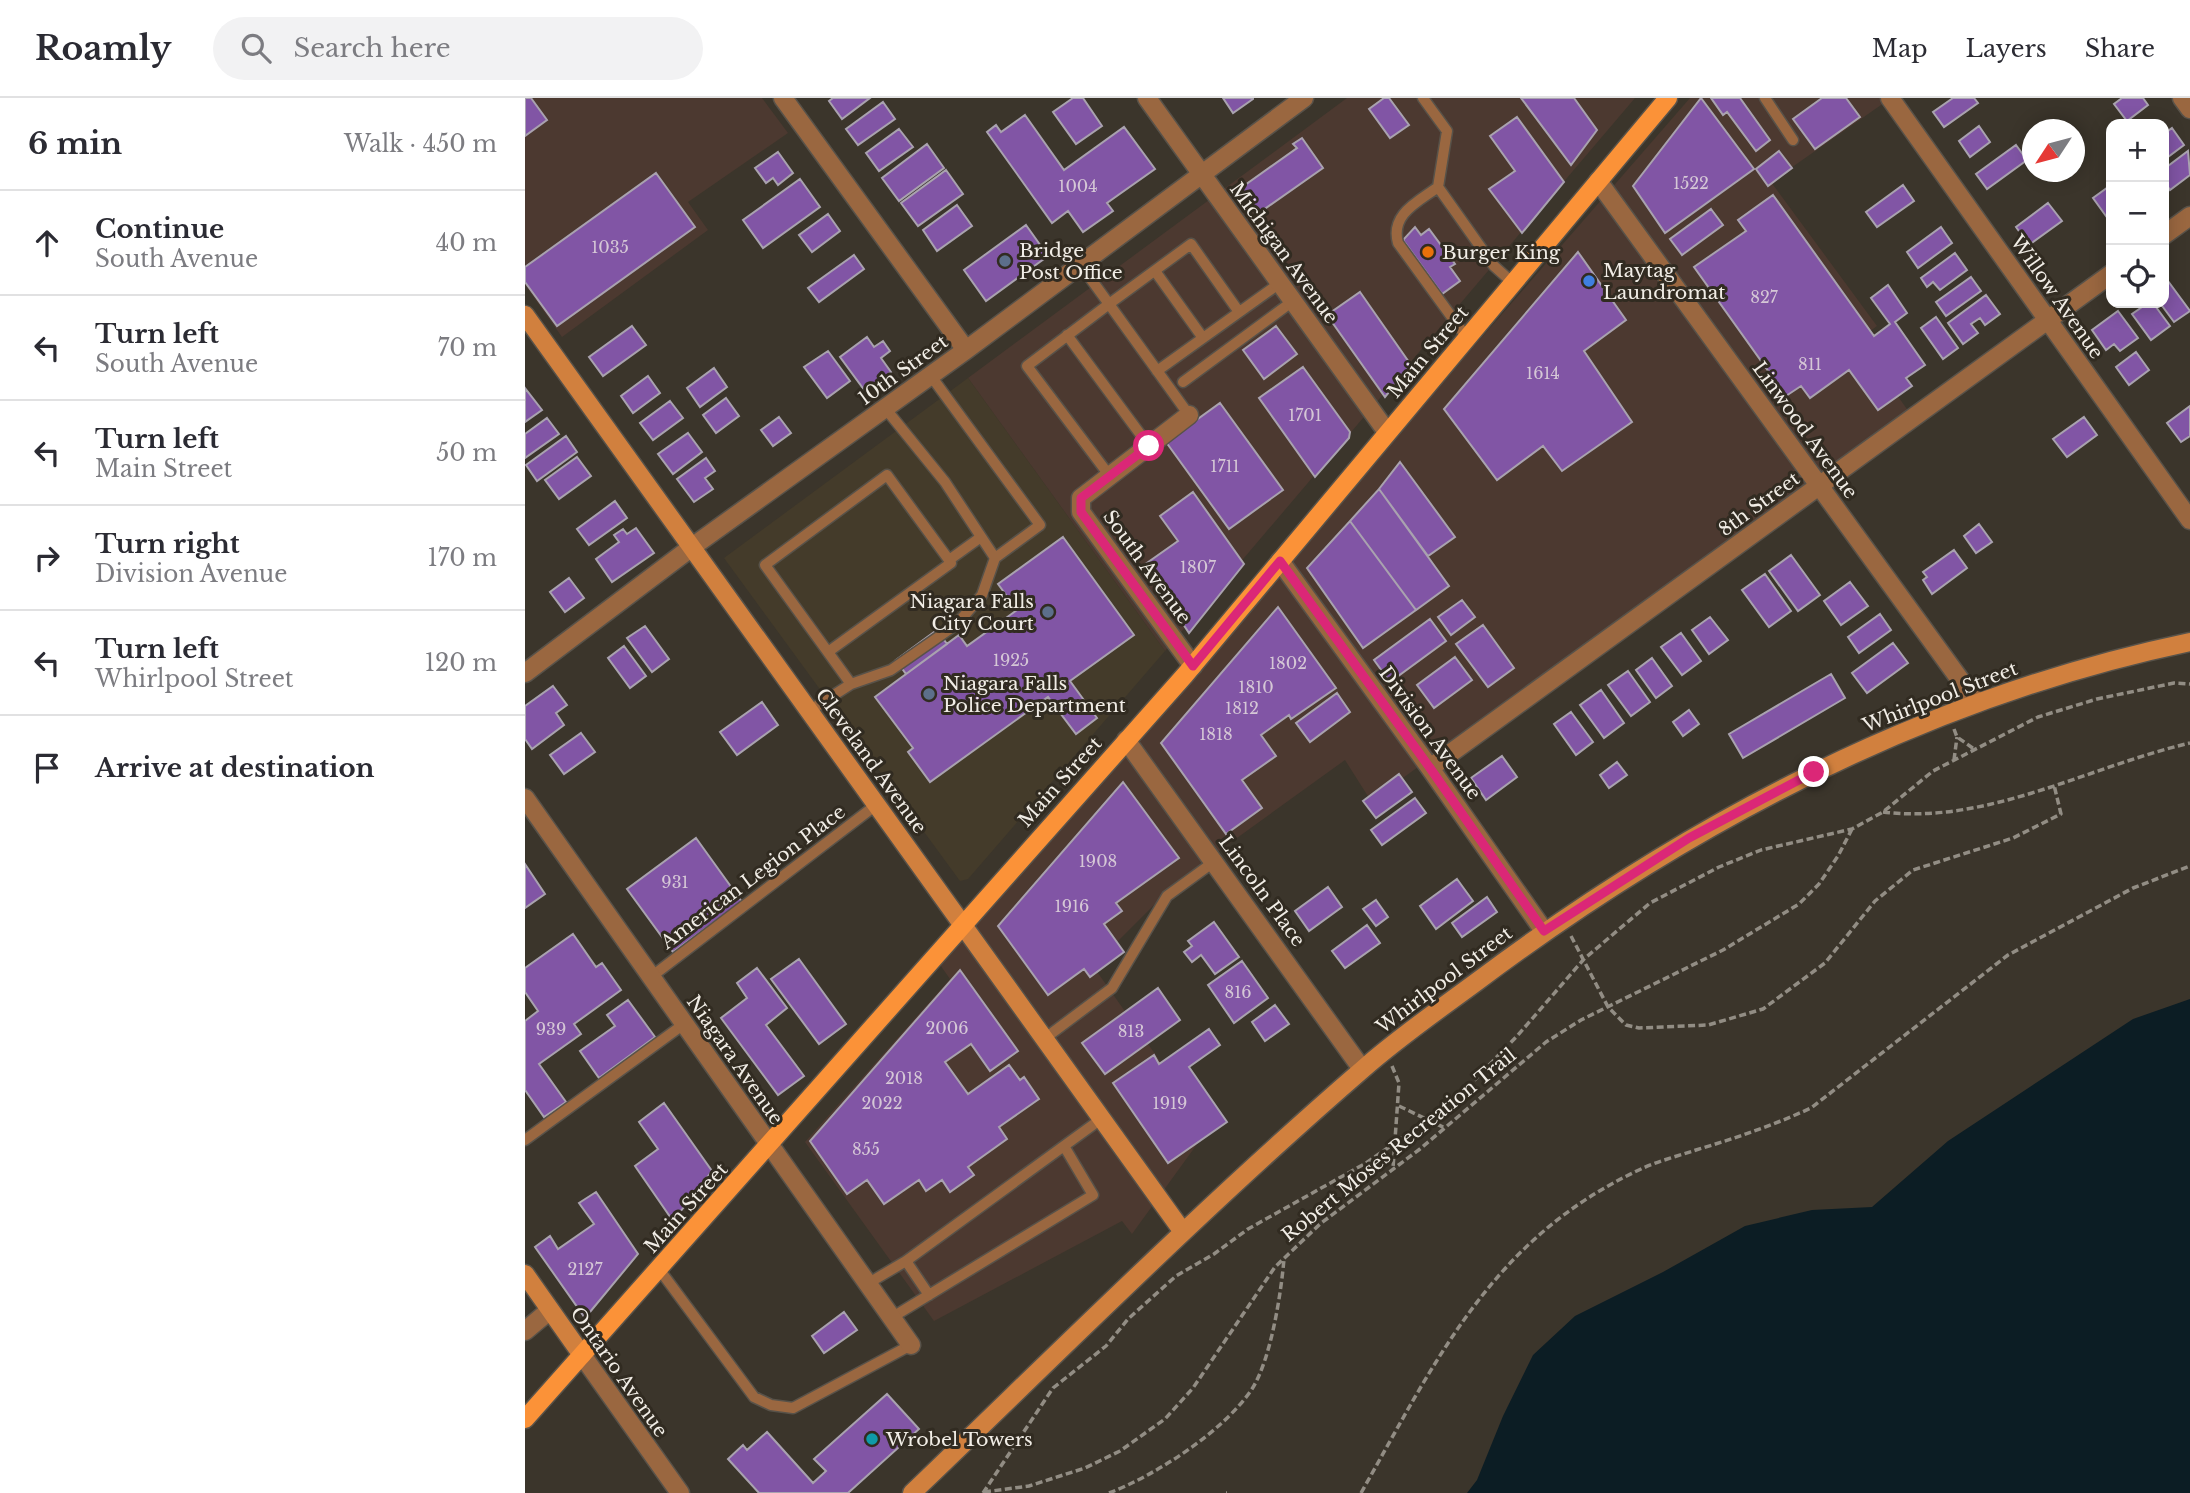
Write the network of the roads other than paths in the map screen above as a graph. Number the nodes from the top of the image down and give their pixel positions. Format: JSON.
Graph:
{"nodes":[{"id":1,"x":783,"y":98,"type":"edge"},
{"id":2,"x":1147,"y":98,"type":"edge"},
{"id":3,"x":1304,"y":98,"type":"edge"},
{"id":4,"x":1423,"y":98,"type":"edge"},
{"id":5,"x":1668,"y":98,"type":"edge"},
{"id":6,"x":1889,"y":98,"type":"edge"},
{"id":7,"x":2182,"y":98,"type":"edge"},
{"id":8,"x":1769,"y":99,"type":"edge"},
{"id":9,"x":2190,"y":109,"type":"edge"},
{"id":10,"x":1793,"y":140,"type":"dead end"},
{"id":11,"x":1202,"y":173,"type":"junction"},
{"id":12,"x":1598,"y":181,"type":"junction"},
{"id":13,"x":1438,"y":187,"type":"junction"},
{"id":14,"x":2190,"y":216,"type":"edge"},
{"id":15,"x":2169,"y":231,"type":"edge"},
{"id":16,"x":1080,"y":264,"type":"junction"},
{"id":17,"x":1155,"y":271,"type":"junction"},
{"id":18,"x":2106,"y":278,"type":"edge"},
{"id":19,"x":1280,"y":283,"type":"junction"},
{"id":20,"x":1513,"y":284,"type":"junction"},
{"id":21,"x":1293,"y":301,"type":"junction"},
{"id":22,"x":1109,"y":304,"type":"junction"},
{"id":23,"x":1239,"y":312,"type":"junction"},
{"id":24,"x":525,"y":315,"type":"edge"},
{"id":25,"x":2047,"y":320,"type":"junction"},
{"id":26,"x":1067,"y":335,"type":"junction"},
{"id":27,"x":1203,"y":338,"type":"junction"},
{"id":28,"x":1467,"y":338,"type":"junction"},
{"id":29,"x":966,"y":350,"type":"junction"},
{"id":30,"x":1157,"y":371,"type":"junction"},
{"id":31,"x":931,"y":376,"type":"junction"},
{"id":32,"x":1183,"y":382,"type":"dead end"},
{"id":33,"x":885,"y":408,"type":"junction"},
{"id":34,"x":1189,"y":415,"type":"joint"},
{"id":35,"x":1387,"y":432,"type":"junction"},
{"id":36,"x":1149,"y":446,"type":"junction"},
{"id":37,"x":1109,"y":475,"type":"junction"},
{"id":38,"x":1819,"y":486,"type":"junction"},
{"id":39,"x":2190,"y":520,"type":"edge"},
{"id":40,"x":981,"y":537,"type":"junction"},
{"id":41,"x":692,"y":547,"type":"junction"},
{"id":42,"x":995,"y":558,"type":"junction"},
{"id":43,"x":949,"y":560,"type":"junction"},
{"id":44,"x":1280,"y":561,"type":"junction"},
{"id":45,"x":2190,"y":642,"type":"edge"},
{"id":46,"x":828,"y":652,"type":"junction"},
{"id":47,"x":1193,"y":666,"type":"junction"},
{"id":48,"x":525,"y":673,"type":"edge"},
{"id":49,"x":851,"y":684,"type":"junction"},
{"id":50,"x":1977,"y":703,"type":"junction"},
{"id":51,"x":809,"y":710,"type":"junction"},
{"id":52,"x":1126,"y":740,"type":"junction"},
{"id":53,"x":1430,"y":768,"type":"junction"},
{"id":54,"x":525,"y":798,"type":"edge"},
{"id":55,"x":876,"y":805,"type":"junction"},
{"id":56,"x":1215,"y":861,"type":"junction"},
{"id":57,"x":962,"y":925,"type":"junction"},
{"id":58,"x":1544,"y":931,"type":"junction"},
{"id":59,"x":651,"y":977,"type":"junction"},
{"id":60,"x":684,"y":1024,"type":"junction"},
{"id":61,"x":1044,"y":1039,"type":"junction"},
{"id":62,"x":1363,"y":1069,"type":"junction"},
{"id":63,"x":1101,"y":1119,"type":"junction"},
{"id":64,"x":525,"y":1140,"type":"edge"},
{"id":65,"x":771,"y":1146,"type":"junction"},
{"id":66,"x":1064,"y":1146,"type":"junction"},
{"id":67,"x":1183,"y":1232,"type":"junction"},
{"id":68,"x":906,"y":1261,"type":"junction"},
{"id":69,"x":659,"y":1269,"type":"junction"},
{"id":70,"x":525,"y":1274,"type":"edge"},
{"id":71,"x":867,"y":1284,"type":"junction"},
{"id":72,"x":929,"y":1295,"type":"junction"},
{"id":73,"x":550,"y":1310,"type":"junction"},
{"id":74,"x":891,"y":1318,"type":"junction"},
{"id":75,"x":525,"y":1331,"type":"edge"},
{"id":76,"x":911,"y":1345,"type":"joint"},
{"id":77,"x":582,"y":1355,"type":"junction"},
{"id":78,"x":525,"y":1419,"type":"edge"},
{"id":79,"x":680,"y":1493,"type":"edge"},
{"id":80,"x":912,"y":1493,"type":"edge"}],
"edges":[{"from":1,"to":29,"type":"street"},
{"from":2,"to":11,"type":"street","name":"Michigan Avenue"},
{"from":3,"to":11,"type":"street","name":"10th Street"},
{"from":4,"to":13,"type":"lane"},
{"from":5,"to":12,"type":"main road","name":"Main Street"},
{"from":6,"to":25,"type":"street","name":"Willow Avenue"},
{"from":7,"to":9,"type":"street"},
{"from":8,"to":10,"type":"lane"},
{"from":11,"to":16,"type":"street","name":"10th Street"},
{"from":11,"to":19,"type":"street","name":"Michigan Avenue"},
{"from":12,"to":20,"type":"main road","name":"Main Street"},
{"from":12,"to":38,"type":"street","name":"Linwood Avenue"},
{"from":13,"to":20,"type":"lane"},
{"from":13,"to":28,"type":"lane"},
{"from":14,"to":15,"type":"street"},
{"from":16,"to":22,"type":"lane"},
{"from":16,"to":29,"type":"street","name":"10th Street"},
{"from":17,"to":22,"type":"lane"},
{"from":17,"to":23,"type":"lane"},
{"from":17,"to":27,"type":"lane"},
{"from":18,"to":25,"type":"street","name":"8th Street"},
{"from":19,"to":21,"type":"street","name":"Michigan Avenue"},
{"from":19,"to":23,"type":"lane"},
{"from":20,"to":28,"type":"main road","name":"Main Street"},
{"from":21,"to":32,"type":"lane"},
{"from":21,"to":35,"type":"street","name":"Michigan Avenue"},
{"from":22,"to":26,"type":"lane"},
{"from":22,"to":30,"type":"lane"},
{"from":23,"to":27,"type":"lane"},
{"from":24,"to":41,"type":"main road","name":"Cleveland Avenue"},
{"from":25,"to":38,"type":"street","name":"8th Street"},
{"from":25,"to":39,"type":"street","name":"Willow Avenue"},
{"from":26,"to":36,"type":"lane"},
{"from":26,"to":37,"type":"lane"},
{"from":27,"to":30,"type":"lane"},
{"from":28,"to":35,"type":"main road","name":"Main Street"},
{"from":29,"to":31,"type":"street","name":"10th Street"},
{"from":30,"to":34,"type":"lane"},
{"from":31,"to":33,"type":"street","name":"10th Street"},
{"from":31,"to":42,"type":"lane"},
{"from":33,"to":40,"type":"lane"},
{"from":33,"to":41,"type":"street","name":"10th Street"},
{"from":34,"to":36,"type":"street","name":"South Avenue"},
{"from":35,"to":44,"type":"main road","name":"Main Street"},
{"from":36,"to":37,"type":"street","name":"South Avenue"},
{"from":37,"to":47,"type":"street","name":"South Avenue"},
{"from":38,"to":50,"type":"street","name":"Linwood Avenue"},
{"from":38,"to":53,"type":"street","name":"8th Street"},
{"from":40,"to":42,"type":"lane"},
{"from":40,"to":43,"type":"lane"},
{"from":41,"to":48,"type":"street","name":"10th Street"},
{"from":41,"to":51,"type":"main road","name":"Cleveland Avenue"},
{"from":42,"to":49,"type":"lane"},
{"from":43,"to":46,"type":"lane"},
{"from":43,"to":46,"type":"lane"},
{"from":44,"to":47,"type":"main road","name":"Main Street"},
{"from":44,"to":53,"type":"street","name":"Division Avenue"},
{"from":45,"to":50,"type":"main road","name":"Whirlpool Street"},
{"from":46,"to":49,"type":"lane"},
{"from":47,"to":52,"type":"main road","name":"Main Street"},
{"from":49,"to":51,"type":"lane"},
{"from":50,"to":58,"type":"main road","name":"Whirlpool Street"},
{"from":51,"to":55,"type":"main road","name":"Cleveland Avenue"},
{"from":52,"to":56,"type":"street","name":"Lincoln Place"},
{"from":52,"to":57,"type":"main road","name":"Main Street"},
{"from":53,"to":58,"type":"street","name":"Division Avenue"},
{"from":54,"to":59,"type":"street","name":"Niagara Avenue"},
{"from":55,"to":57,"type":"main road","name":"Cleveland Avenue"},
{"from":55,"to":59,"type":"lane","name":"American Legion Place"},
{"from":56,"to":61,"type":"lane"},
{"from":56,"to":62,"type":"street","name":"Lincoln Place"},
{"from":57,"to":61,"type":"main road","name":"Cleveland Avenue"},
{"from":57,"to":65,"type":"main road","name":"Main Street"},
{"from":58,"to":62,"type":"main road","name":"Whirlpool Street"},
{"from":59,"to":60,"type":"street","name":"Niagara Avenue"},
{"from":60,"to":64,"type":"lane"},
{"from":60,"to":65,"type":"street","name":"Niagara Avenue"},
{"from":61,"to":63,"type":"main road","name":"Cleveland Avenue"},
{"from":62,"to":67,"type":"main road","name":"Whirlpool Street"},
{"from":63,"to":66,"type":"lane"},
{"from":63,"to":67,"type":"main road","name":"Cleveland Avenue"},
{"from":65,"to":69,"type":"main road","name":"Main Street"},
{"from":65,"to":71,"type":"street","name":"Niagara Avenue"},
{"from":66,"to":68,"type":"lane"},
{"from":66,"to":72,"type":"lane"},
{"from":67,"to":80,"type":"main road","name":"Whirlpool Street"},
{"from":68,"to":71,"type":"lane"},
{"from":68,"to":72,"type":"lane"},
{"from":69,"to":76,"type":"lane"},
{"from":69,"to":77,"type":"main road","name":"Main Street"},
{"from":70,"to":73,"type":"main road","name":"Ontario Avenue"},
{"from":71,"to":74,"type":"street","name":"Niagara Avenue"},
{"from":72,"to":74,"type":"lane"},
{"from":73,"to":75,"type":"street"},
{"from":73,"to":77,"type":"main road","name":"Ontario Avenue"},
{"from":74,"to":76,"type":"street","name":"Niagara Avenue"},
{"from":77,"to":78,"type":"main road","name":"Main Street"},
{"from":77,"to":79,"type":"street","name":"Ontario Avenue"}]}
